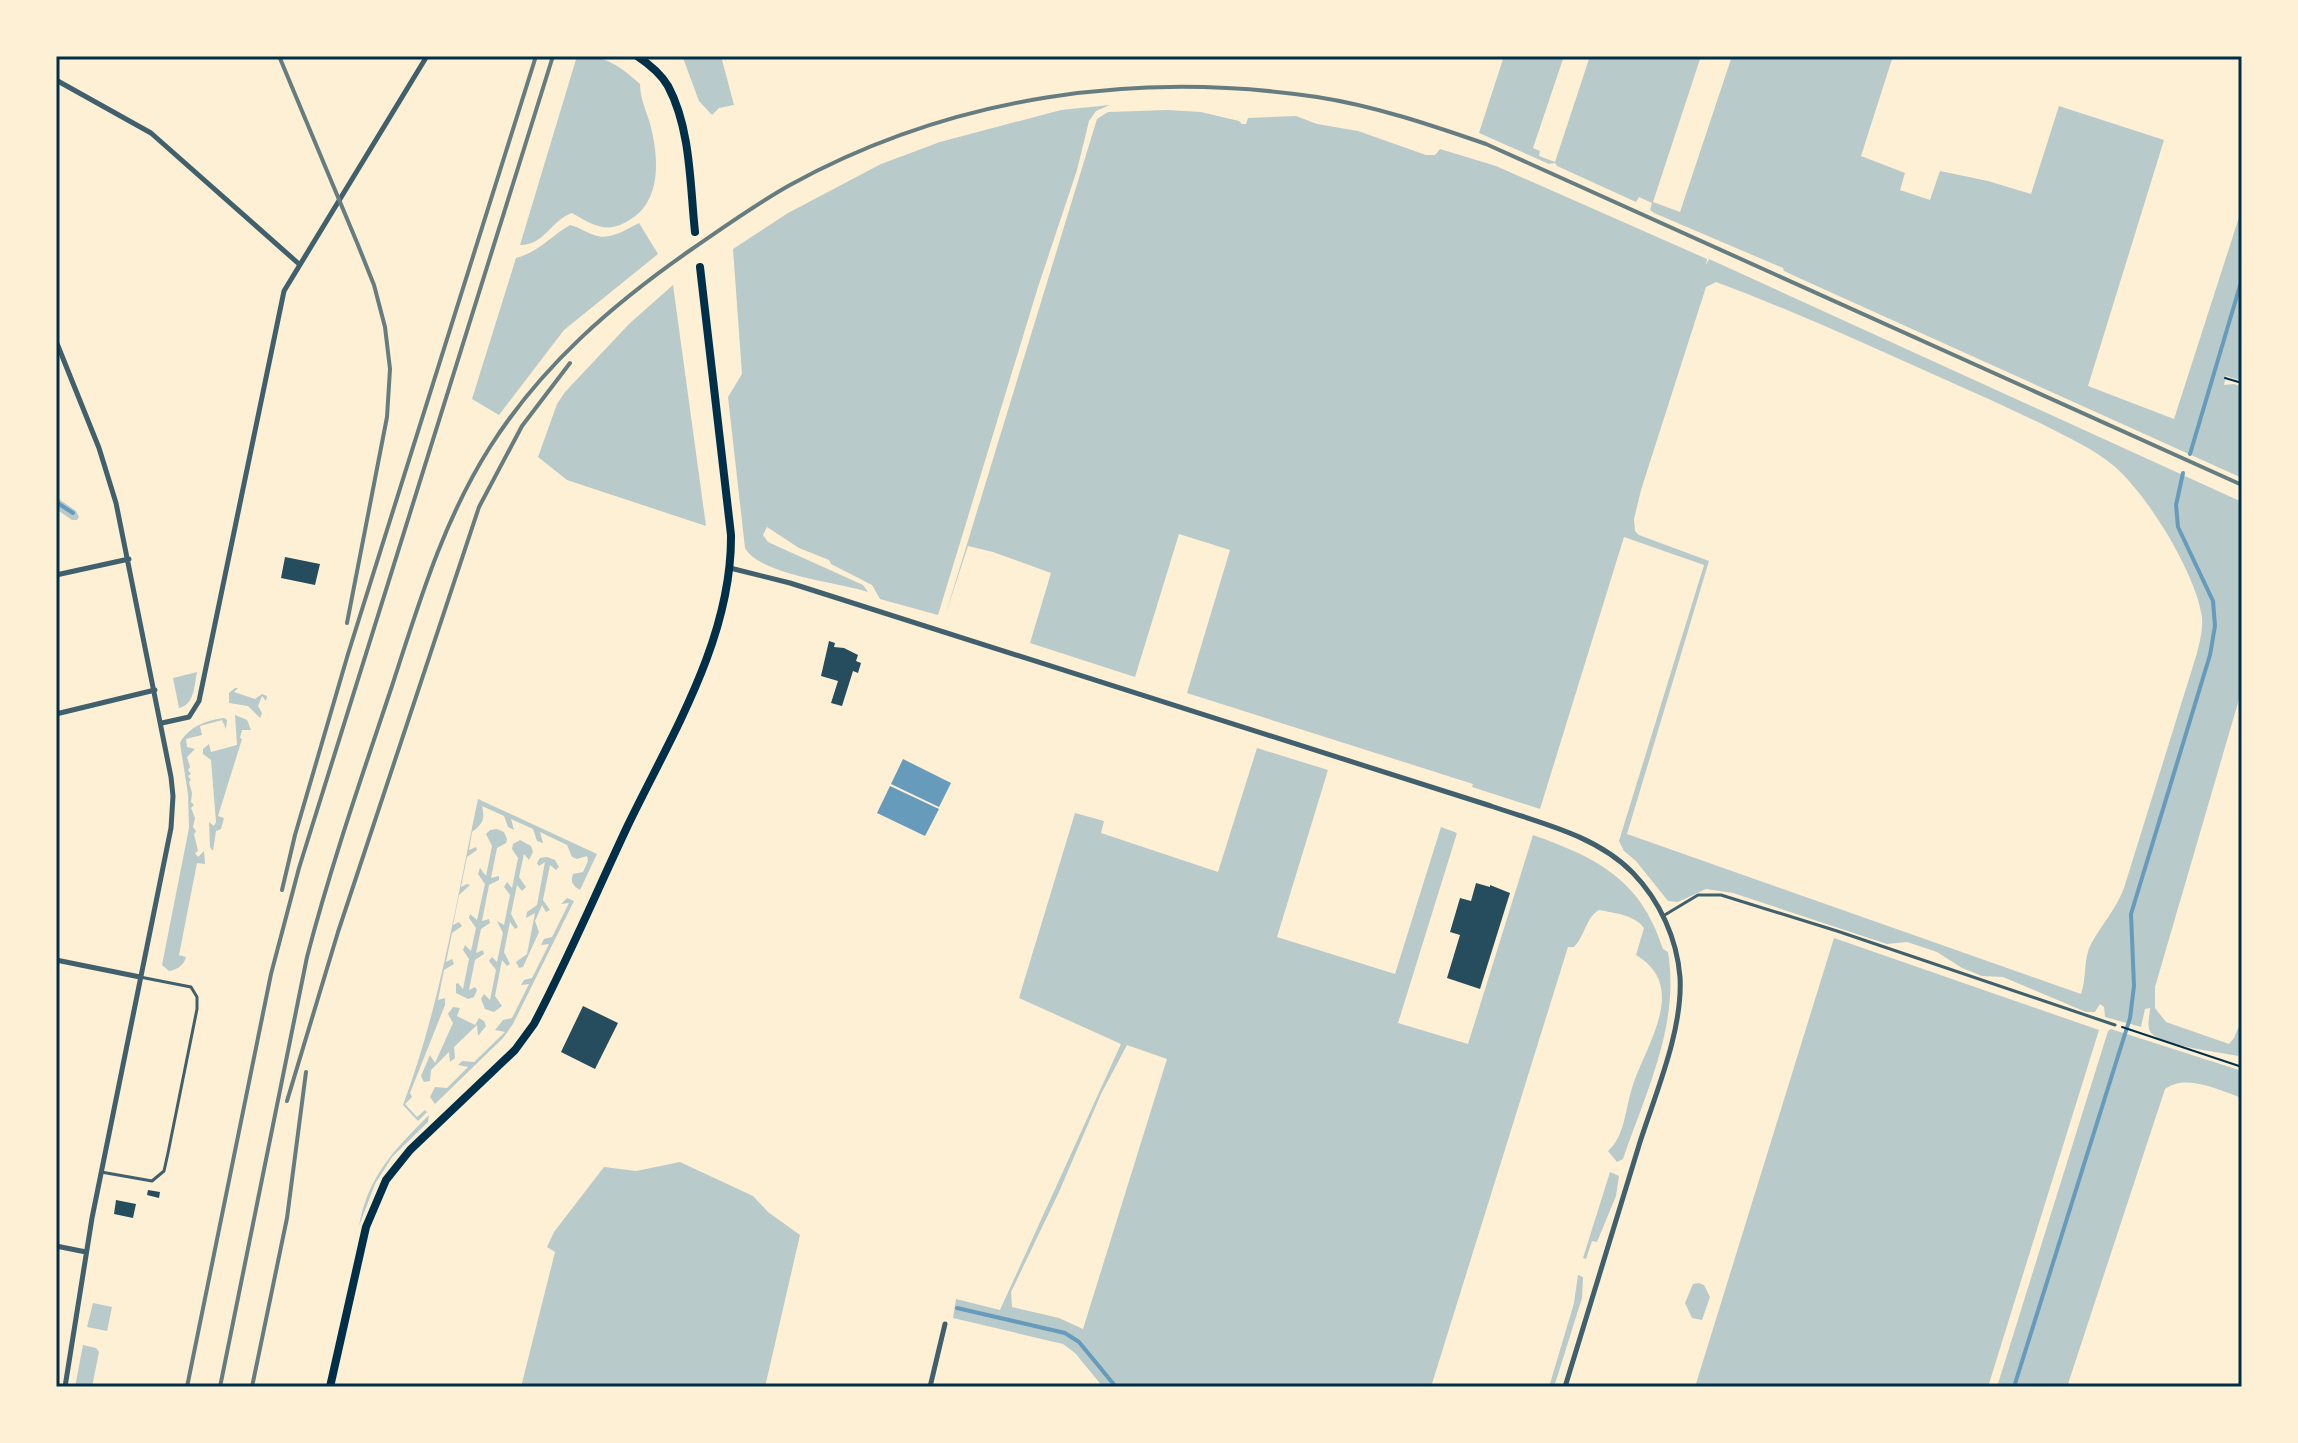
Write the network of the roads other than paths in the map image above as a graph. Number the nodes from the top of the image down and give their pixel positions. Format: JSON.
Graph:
{"nodes":[{"id":1,"x":427,"y":56,"type":"edge"},
{"id":2,"x":643,"y":58,"type":"edge"},
{"id":3,"x":56,"y":80,"type":"edge"},
{"id":4,"x":695,"y":232,"type":"dead end"},
{"id":5,"x":299,"y":264,"type":"junction"},
{"id":6,"x":700,"y":267,"type":"dead end"},
{"id":7,"x":56,"y":341,"type":"edge"},
{"id":8,"x":129,"y":559,"type":"junction"},
{"id":9,"x":730,"y":568,"type":"junction"},
{"id":10,"x":56,"y":575,"type":"edge"},
{"id":11,"x":155,"y":690,"type":"junction"},
{"id":12,"x":56,"y":714,"type":"edge"},
{"id":13,"x":162,"y":723,"type":"junction"},
{"id":14,"x":1663,"y":916,"type":"junction"},
{"id":15,"x":56,"y":960,"type":"edge"},
{"id":16,"x":140,"y":977,"type":"junction"},
{"id":17,"x":2115,"y":1025,"type":"road end"},
{"id":18,"x":101,"y":1172,"type":"junction"},
{"id":19,"x":56,"y":1246,"type":"edge"},
{"id":20,"x":86,"y":1252,"type":"junction"},
{"id":21,"x":945,"y":1324,"type":"dead end"},
{"id":22,"x":65,"y":1387,"type":"edge"},
{"id":23,"x":330,"y":1387,"type":"edge"},
{"id":24,"x":930,"y":1387,"type":"edge"},
{"id":25,"x":1565,"y":1387,"type":"edge"}],
"edges":[{"from":1,"to":5,"type":"street"},
{"from":2,"to":4,"type":"main road"},
{"from":3,"to":5,"type":"street"},
{"from":5,"to":13,"type":"street"},
{"from":6,"to":9,"type":"main road"},
{"from":7,"to":8,"type":"street"},
{"from":8,"to":10,"type":"street"},
{"from":8,"to":11,"type":"street"},
{"from":9,"to":14,"type":"street"},
{"from":9,"to":23,"type":"main road"},
{"from":11,"to":12,"type":"street"},
{"from":11,"to":13,"type":"street"},
{"from":13,"to":16,"type":"street"},
{"from":14,"to":17,"type":"lane"},
{"from":14,"to":25,"type":"street"},
{"from":15,"to":16,"type":"street"},
{"from":16,"to":18,"type":"street"},
{"from":16,"to":18,"type":"lane"},
{"from":18,"to":20,"type":"street"},
{"from":19,"to":20,"type":"street"},
{"from":20,"to":22,"type":"street"},
{"from":21,"to":24,"type":"street"}]}
